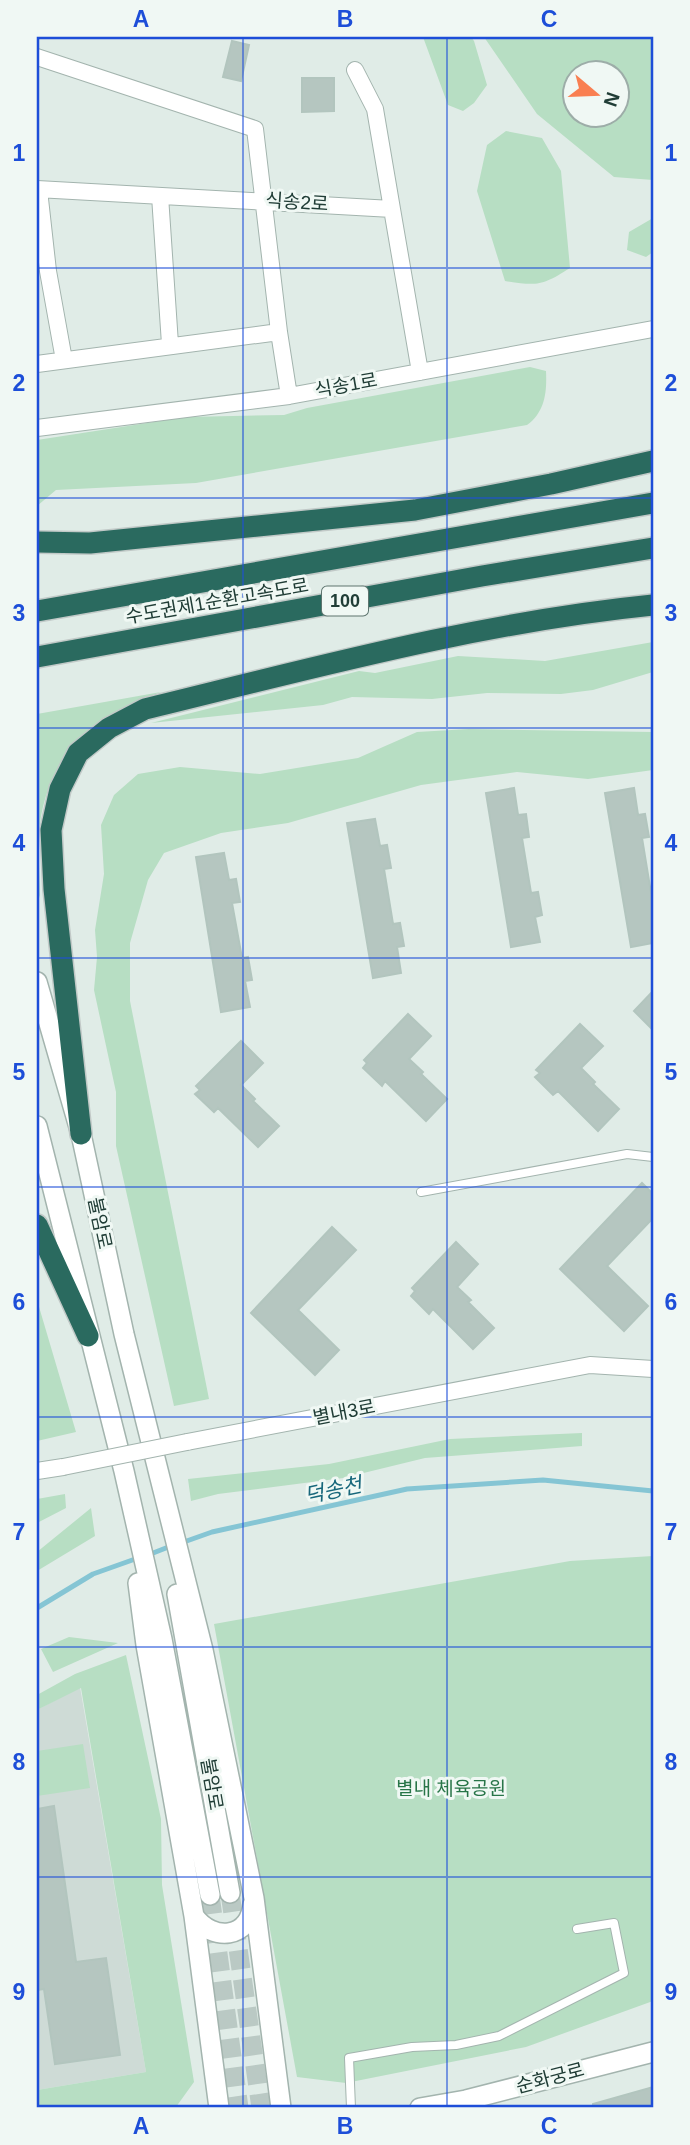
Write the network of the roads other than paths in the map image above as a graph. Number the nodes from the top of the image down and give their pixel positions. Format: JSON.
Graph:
{"nodes":[{"id":1,"x":37,"y":57,"type":"edge"},
{"id":2,"x":355,"y":70,"type":"dead end"},
{"id":3,"x":38,"y":189,"type":"edge"},
{"id":4,"x":160,"y":196,"type":"junction"},
{"id":5,"x":263,"y":200,"type":"junction"},
{"id":6,"x":392,"y":209,"type":"junction"},
{"id":7,"x":42,"y":272,"type":"edge"},
{"id":8,"x":653,"y":329,"type":"edge"},
{"id":9,"x":279,"y":332,"type":"junction"},
{"id":10,"x":170,"y":344,"type":"junction"},
{"id":11,"x":64,"y":360,"type":"junction"},
{"id":12,"x":37,"y":364,"type":"edge"},
{"id":13,"x":420,"y":372,"type":"junction"},
{"id":14,"x":289,"y":396,"type":"junction"},
{"id":15,"x":37,"y":428,"type":"edge"},
{"id":16,"x":653,"y":461,"type":"edge"},
{"id":17,"x":653,"y":503,"type":"edge"},
{"id":18,"x":37,"y":542,"type":"edge"},
{"id":19,"x":653,"y":548,"type":"edge"},
{"id":20,"x":653,"y":605,"type":"edge"},
{"id":21,"x":37,"y":611,"type":"edge"},
{"id":22,"x":37,"y":657,"type":"edge"},
{"id":23,"x":37,"y":982,"type":"edge"},
{"id":24,"x":37,"y":1126,"type":"edge"},
{"id":25,"x":81,"y":1134,"type":"junction"},
{"id":26,"x":653,"y":1157,"type":"edge"},
{"id":27,"x":421,"y":1192,"type":"dead end"},
{"id":28,"x":37,"y":1225,"type":"edge"},
{"id":29,"x":88,"y":1336,"type":"junction"},
{"id":30,"x":653,"y":1369,"type":"edge"},
{"id":31,"x":37,"y":1471,"type":"edge"},
{"id":32,"x":191,"y":1631,"type":"junction"},
{"id":33,"x":154,"y":1642,"type":"junction"},
{"id":34,"x":254,"y":1898,"type":"junction"},
{"id":35,"x":194,"y":1916,"type":"junction"},
{"id":36,"x":577,"y":1929,"type":"dead end"},
{"id":37,"x":648,"y":2051,"type":"edge"},
{"id":38,"x":219,"y":2108,"type":"edge"},
{"id":39,"x":281,"y":2108,"type":"edge"},
{"id":40,"x":351,"y":2108,"type":"edge"},
{"id":41,"x":420,"y":2108,"type":"edge"}],
"edges":[{"from":1,"to":5,"type":"street"},
{"from":2,"to":6,"type":"street"},
{"from":3,"to":4,"type":"street","name":"식송2로"},
{"from":3,"to":7,"type":"street"},
{"from":4,"to":5,"type":"street","name":"식송2로"},
{"from":4,"to":10,"type":"street"},
{"from":5,"to":6,"type":"street","name":"식송2로"},
{"from":5,"to":9,"type":"street"},
{"from":6,"to":13,"type":"street"},
{"from":7,"to":11,"type":"street"},
{"from":8,"to":13,"type":"street","name":"식송1로"},
{"from":9,"to":10,"type":"street"},
{"from":9,"to":14,"type":"street"},
{"from":10,"to":11,"type":"street"},
{"from":11,"to":12,"type":"street"},
{"from":13,"to":14,"type":"street","name":"식송1로"},
{"from":14,"to":15,"type":"street","name":"식송1로"},
{"from":16,"to":18,"type":"highway"},
{"from":17,"to":21,"type":"highway","name":"수도권제1순환고속도로","number":"100"},
{"from":19,"to":22,"type":"highway","name":"수도권제1순환고속도로","number":"100"},
{"from":20,"to":25,"type":"highway"},
{"from":23,"to":25,"type":"street","name":"불암로"},
{"from":24,"to":29,"type":"street","name":"불암로"},
{"from":25,"to":32,"type":"street","name":"불암로"},
{"from":26,"to":27,"type":"lane"},
{"from":28,"to":29,"type":"highway"},
{"from":29,"to":33,"type":"street","name":"불암로"},
{"from":30,"to":31,"type":"street","name":"별내3로","bridge":true},
{"from":32,"to":33,"type":"street","name":"불암로"},
{"from":32,"to":34,"type":"street"},
{"from":33,"to":35,"type":"street"},
{"from":34,"to":35,"type":"street"},
{"from":34,"to":39,"type":"street"},
{"from":35,"to":38,"type":"street"},
{"from":36,"to":40,"type":"lane"},
{"from":37,"to":41,"type":"street","name":"순화궁로"}]}
